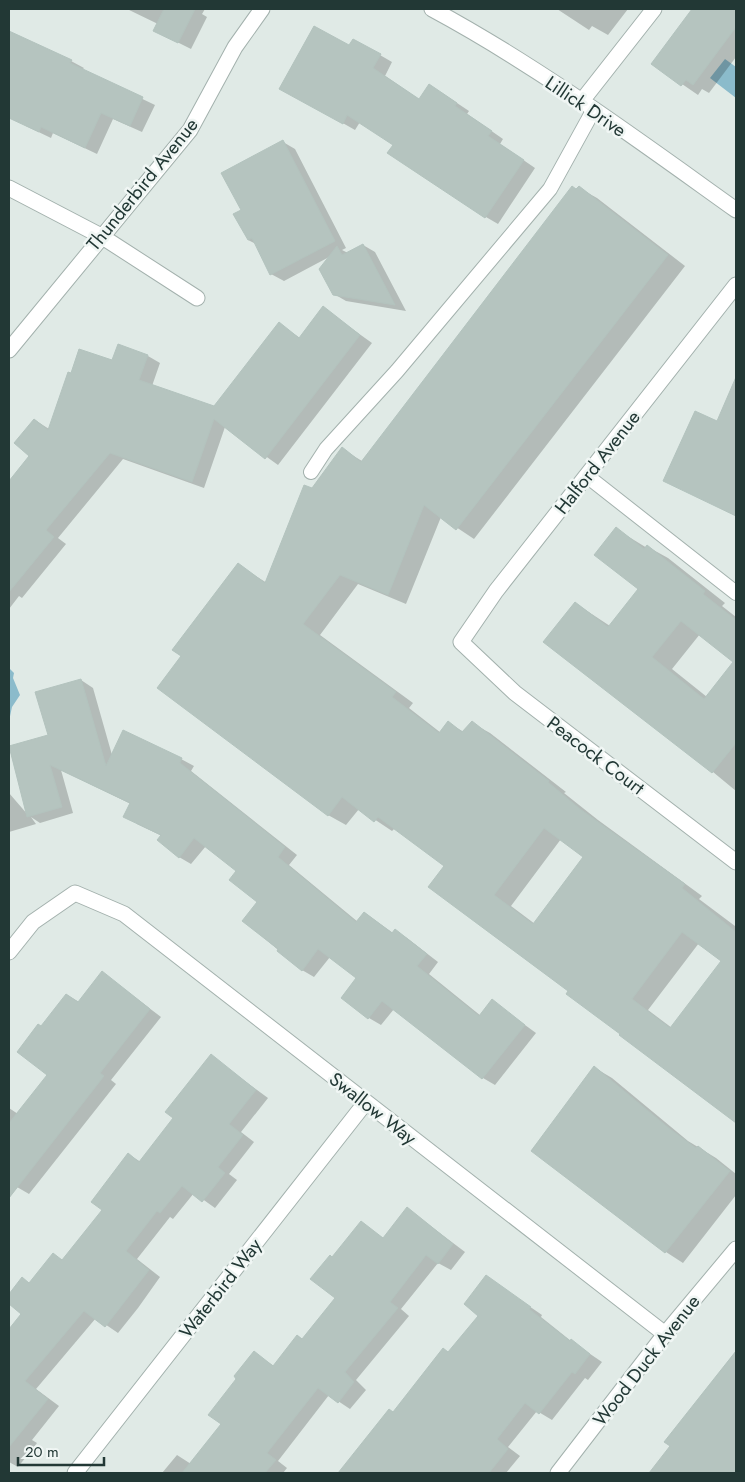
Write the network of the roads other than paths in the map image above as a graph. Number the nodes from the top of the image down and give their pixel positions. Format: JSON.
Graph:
{"nodes":[{"id":1,"x":262,"y":9,"type":"edge"},
{"id":2,"x":432,"y":9,"type":"edge"},
{"id":3,"x":654,"y":9,"type":"edge"},
{"id":4,"x":587,"y":106,"type":"junction"},
{"id":5,"x":9,"y":188,"type":"edge"},
{"id":6,"x":736,"y":210,"type":"edge"},
{"id":7,"x":101,"y":236,"type":"junction"},
{"id":8,"x":736,"y":285,"type":"edge"},
{"id":9,"x":197,"y":298,"type":"dead end"},
{"id":10,"x":9,"y":350,"type":"edge"},
{"id":11,"x":311,"y":472,"type":"dead end"},
{"id":12,"x":586,"y":476,"type":"junction"},
{"id":13,"x":736,"y":592,"type":"edge"},
{"id":14,"x":461,"y":642,"type":"joint"},
{"id":15,"x":736,"y":862,"type":"edge"},
{"id":16,"x":9,"y":952,"type":"edge"},
{"id":17,"x":366,"y":1102,"type":"junction"},
{"id":18,"x":736,"y":1249,"type":"edge"},
{"id":19,"x":665,"y":1334,"type":"junction"},
{"id":20,"x":75,"y":1473,"type":"edge"},
{"id":21,"x":558,"y":1473,"type":"edge"}],
"edges":[{"from":1,"to":7,"type":"street","name":"Thunderbird Avenue"},
{"from":2,"to":4,"type":"street","name":"Lillick Drive"},
{"from":3,"to":4,"type":"street"},
{"from":4,"to":6,"type":"street","name":"Lillick Drive"},
{"from":4,"to":11,"type":"lane"},
{"from":5,"to":7,"type":"street"},
{"from":7,"to":9,"type":"street"},
{"from":7,"to":10,"type":"street","name":"Thunderbird Avenue"},
{"from":8,"to":12,"type":"street","name":"Halford Avenue"},
{"from":12,"to":13,"type":"lane"},
{"from":12,"to":14,"type":"street","name":"Halford Avenue"},
{"from":14,"to":15,"type":"street","name":"Peacock Court"},
{"from":16,"to":17,"type":"street","name":"Swallow Way"},
{"from":17,"to":19,"type":"street","name":"Swallow Way"},
{"from":17,"to":20,"type":"street","name":"Waterbird Way"},
{"from":18,"to":19,"type":"street","name":"Wood Duck Avenue"},
{"from":19,"to":21,"type":"street","name":"Wood Duck Avenue"}]}
